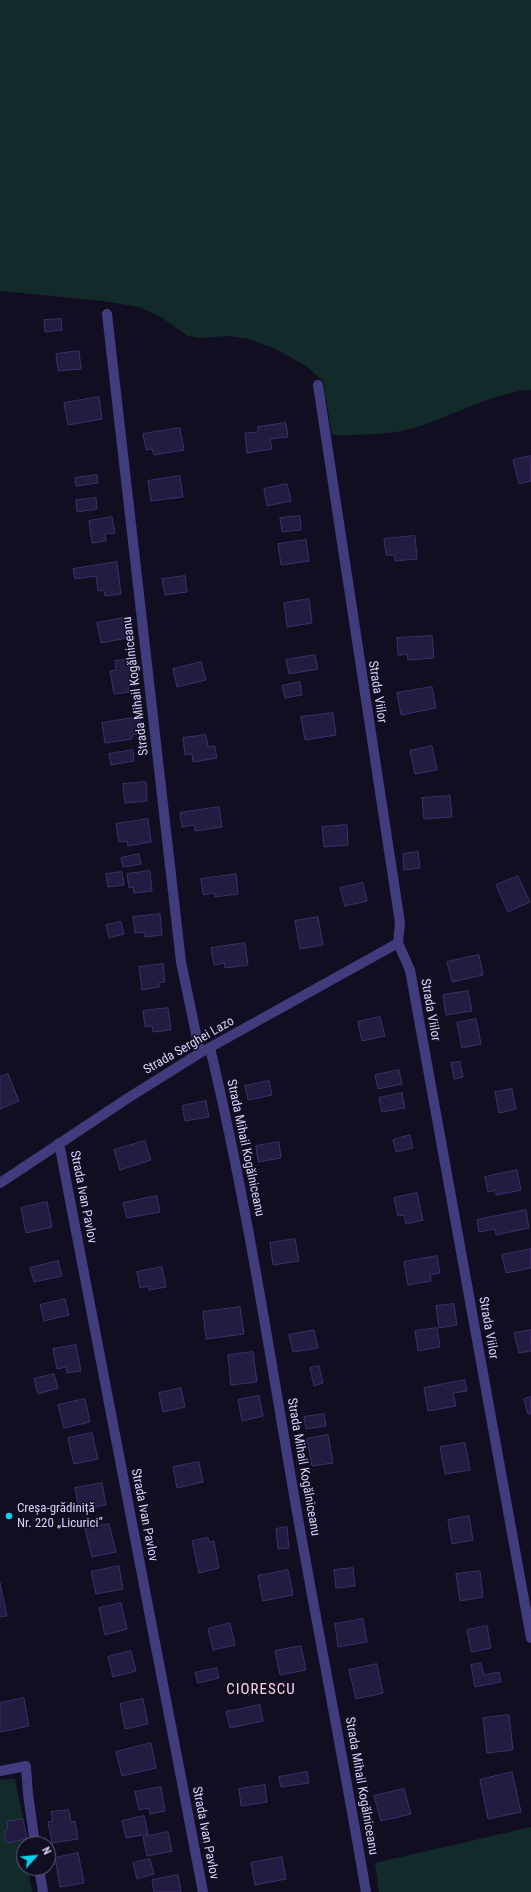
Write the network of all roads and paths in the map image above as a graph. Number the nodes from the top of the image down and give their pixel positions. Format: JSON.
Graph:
{"nodes":[{"id":1,"x":107,"y":314,"type":"dead end"},
{"id":2,"x":318,"y":385,"type":"dead end"},
{"id":3,"x":398,"y":943,"type":"junction"},
{"id":4,"x":210,"y":1048,"type":"junction"},
{"id":5,"x":200,"y":1053,"type":"junction"},
{"id":6,"x":59,"y":1143,"type":"junction"},
{"id":7,"x":0,"y":1183,"type":"edge"},
{"id":8,"x":531,"y":1638,"type":"edge"},
{"id":9,"x":0,"y":1771,"type":"edge"},
{"id":10,"x":35,"y":1836,"type":"edge"},
{"id":11,"x":40,"y":1876,"type":"edge"},
{"id":12,"x":43,"y":1892,"type":"edge"},
{"id":13,"x":203,"y":1892,"type":"edge"},
{"id":14,"x":366,"y":1892,"type":"edge"}],
"edges":[{"from":1,"to":5,"type":"street","name":"Strada Mihail Kogălniceanu"},
{"from":2,"to":3,"type":"street","name":"Strada Viilor"},
{"from":3,"to":4,"type":"street","name":"Strada Serghei Lazo"},
{"from":3,"to":8,"type":"street","name":"Strada Viilor"},
{"from":4,"to":5,"type":"street","name":"Strada Serghei Lazo"},
{"from":4,"to":14,"type":"street","name":"Strada Mihail Kogălniceanu"},
{"from":5,"to":6,"type":"street","name":"Strada Serghei Lazo"},
{"from":6,"to":7,"type":"street","name":"Strada Serghei Lazo"},
{"from":6,"to":13,"type":"street","name":"Strada Ivan Pavlov"},
{"from":9,"to":10,"type":"street"},
{"from":11,"to":12,"type":"street"}]}
